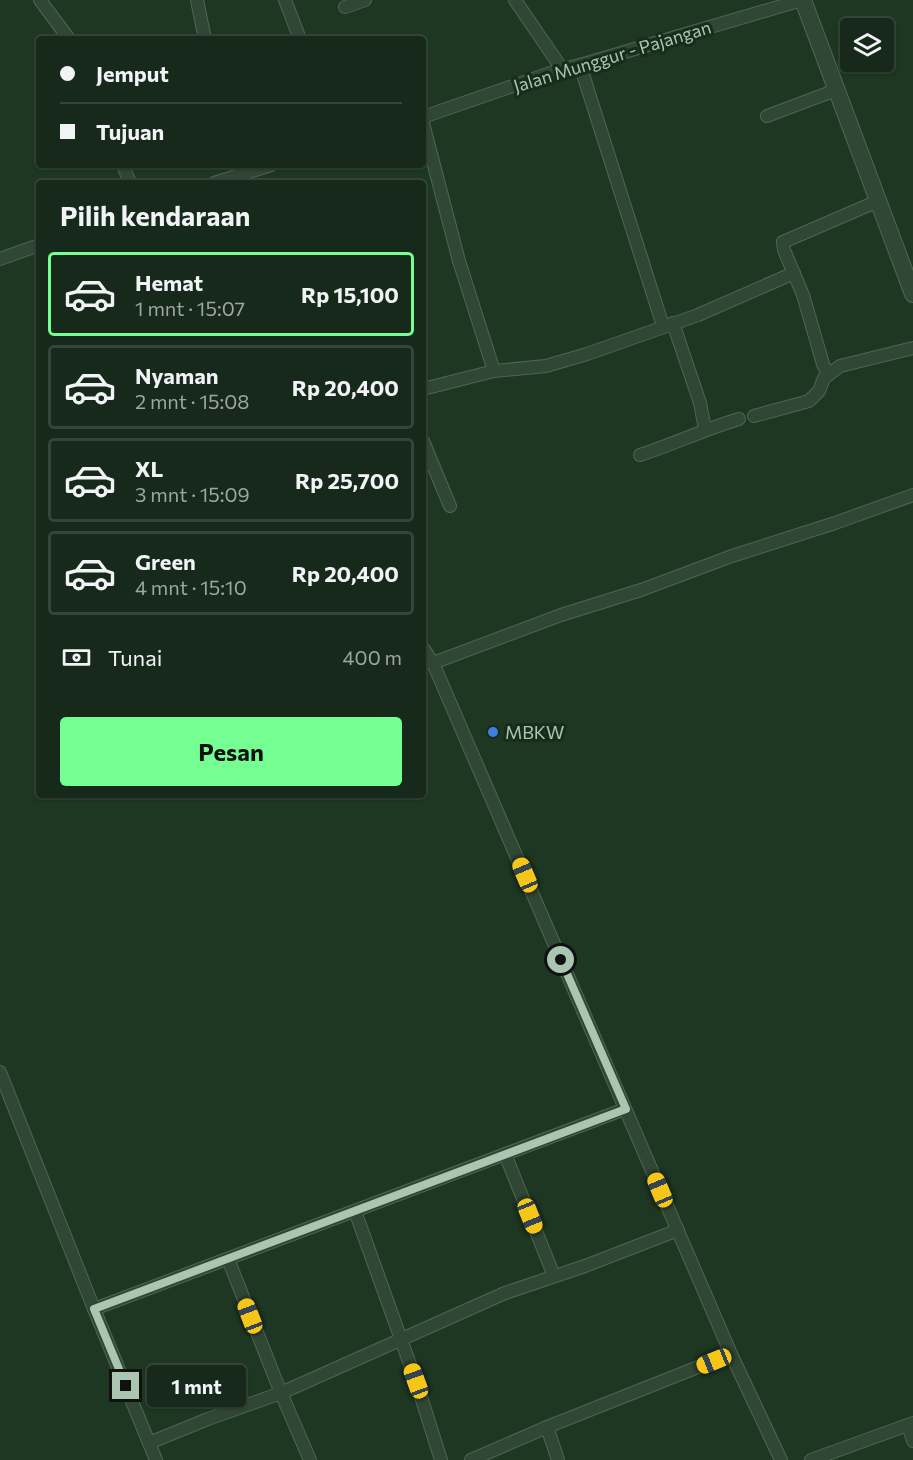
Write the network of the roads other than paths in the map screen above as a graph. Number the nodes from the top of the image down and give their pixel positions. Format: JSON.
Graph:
{"nodes":[{"id":1,"x":40,"y":0,"type":"edge"},
{"id":2,"x":197,"y":0,"type":"edge"},
{"id":3,"x":285,"y":0,"type":"edge"},
{"id":4,"x":365,"y":0,"type":"edge"},
{"id":5,"x":515,"y":0,"type":"edge"},
{"id":6,"x":802,"y":0,"type":"edge"},
{"id":7,"x":345,"y":7,"type":"dead end"},
{"id":8,"x":67,"y":36,"type":"edge"},
{"id":9,"x":204,"y":36,"type":"edge"},
{"id":10,"x":299,"y":36,"type":"edge"},
{"id":11,"x":580,"y":65,"type":"junction"},
{"id":12,"x":561,"y":69,"type":"junction"},
{"id":13,"x":836,"y":90,"type":"junction"},
{"id":14,"x":426,"y":116,"type":"edge"},
{"id":15,"x":767,"y":116,"type":"dead end"},
{"id":16,"x":426,"y":134,"type":"edge"},
{"id":17,"x":245,"y":169,"type":"edge"},
{"id":18,"x":221,"y":180,"type":"edge"},
{"id":19,"x":878,"y":201,"type":"junction"},
{"id":20,"x":36,"y":245,"type":"edge"},
{"id":21,"x":0,"y":259,"type":"edge"},
{"id":22,"x":794,"y":273,"type":"junction"},
{"id":23,"x":913,"y":294,"type":"edge"},
{"id":24,"x":668,"y":325,"type":"junction"},
{"id":25,"x":913,"y":348,"type":"edge"},
{"id":26,"x":494,"y":371,"type":"junction"},
{"id":27,"x":828,"y":375,"type":"junction"},
{"id":28,"x":426,"y":388,"type":"edge"},
{"id":29,"x":754,"y":416,"type":"dead end"},
{"id":30,"x":739,"y":418,"type":"dead end"},
{"id":31,"x":705,"y":429,"type":"junction"},
{"id":32,"x":426,"y":448,"type":"edge"},
{"id":33,"x":640,"y":455,"type":"dead end"},
{"id":34,"x":913,"y":495,"type":"edge"},
{"id":35,"x":450,"y":506,"type":"dead end"},
{"id":36,"x":426,"y":652,"type":"edge"},
{"id":37,"x":433,"y":663,"type":"junction"},
{"id":38,"x":0,"y":1072,"type":"edge"},
{"id":39,"x":626,"y":1109,"type":"junction"},
{"id":40,"x":505,"y":1154,"type":"junction"},
{"id":41,"x":355,"y":1211,"type":"junction"},
{"id":42,"x":678,"y":1230,"type":"junction"},
{"id":43,"x":228,"y":1259,"type":"junction"},
{"id":44,"x":554,"y":1276,"type":"junction"},
{"id":45,"x":94,"y":1309,"type":"junction"},
{"id":46,"x":401,"y":1339,"type":"junction"},
{"id":47,"x":732,"y":1354,"type":"junction"},
{"id":48,"x":281,"y":1393,"type":"junction"},
{"id":49,"x":910,"y":1424,"type":"edge"},
{"id":50,"x":547,"y":1427,"type":"junction"},
{"id":51,"x":913,"y":1441,"type":"edge"},
{"id":52,"x":149,"y":1443,"type":"junction"},
{"id":53,"x":156,"y":1460,"type":"edge"},
{"id":54,"x":310,"y":1460,"type":"edge"},
{"id":55,"x":441,"y":1460,"type":"edge"},
{"id":56,"x":471,"y":1460,"type":"edge"},
{"id":57,"x":558,"y":1460,"type":"edge"},
{"id":58,"x":781,"y":1460,"type":"edge"},
{"id":59,"x":811,"y":1460,"type":"edge"}],
"edges":[{"from":1,"to":8,"type":"street"},
{"from":2,"to":9,"type":"street"},
{"from":3,"to":10,"type":"street"},
{"from":4,"to":7,"type":"street"},
{"from":5,"to":12,"type":"street"},
{"from":6,"to":11,"type":"street","name":"Jalan Munggur - Pajangan"},
{"from":6,"to":13,"type":"street"},
{"from":11,"to":12,"type":"street","name":"Jalan Munggur - Pajangan"},
{"from":11,"to":24,"type":"street"},
{"from":12,"to":14,"type":"street","name":"Jalan Munggur - Pajangan"},
{"from":13,"to":15,"type":"street"},
{"from":13,"to":19,"type":"street"},
{"from":16,"to":26,"type":"street"},
{"from":17,"to":18,"type":"street"},
{"from":19,"to":22,"type":"street"},
{"from":19,"to":23,"type":"street"},
{"from":20,"to":21,"type":"street"},
{"from":22,"to":24,"type":"street"},
{"from":22,"to":27,"type":"street"},
{"from":24,"to":26,"type":"street"},
{"from":24,"to":31,"type":"street"},
{"from":25,"to":27,"type":"street"},
{"from":26,"to":28,"type":"street"},
{"from":27,"to":29,"type":"street"},
{"from":30,"to":31,"type":"street"},
{"from":31,"to":33,"type":"street"},
{"from":32,"to":35,"type":"street"},
{"from":34,"to":37,"type":"street"},
{"from":36,"to":37,"type":"street"},
{"from":37,"to":39,"type":"street"},
{"from":38,"to":45,"type":"street"},
{"from":39,"to":40,"type":"street"},
{"from":39,"to":42,"type":"street"},
{"from":40,"to":41,"type":"street"},
{"from":40,"to":44,"type":"street"},
{"from":41,"to":43,"type":"street"},
{"from":41,"to":46,"type":"street"},
{"from":42,"to":44,"type":"street"},
{"from":42,"to":47,"type":"street"},
{"from":43,"to":45,"type":"street"},
{"from":43,"to":48,"type":"street"},
{"from":44,"to":46,"type":"street"},
{"from":45,"to":52,"type":"street"},
{"from":46,"to":48,"type":"street"},
{"from":46,"to":55,"type":"street"},
{"from":47,"to":50,"type":"street"},
{"from":47,"to":58,"type":"street"},
{"from":48,"to":52,"type":"street"},
{"from":48,"to":54,"type":"street"},
{"from":49,"to":51,"type":"street"},
{"from":49,"to":59,"type":"street"},
{"from":50,"to":56,"type":"street"},
{"from":50,"to":57,"type":"street"},
{"from":52,"to":53,"type":"street"}]}
